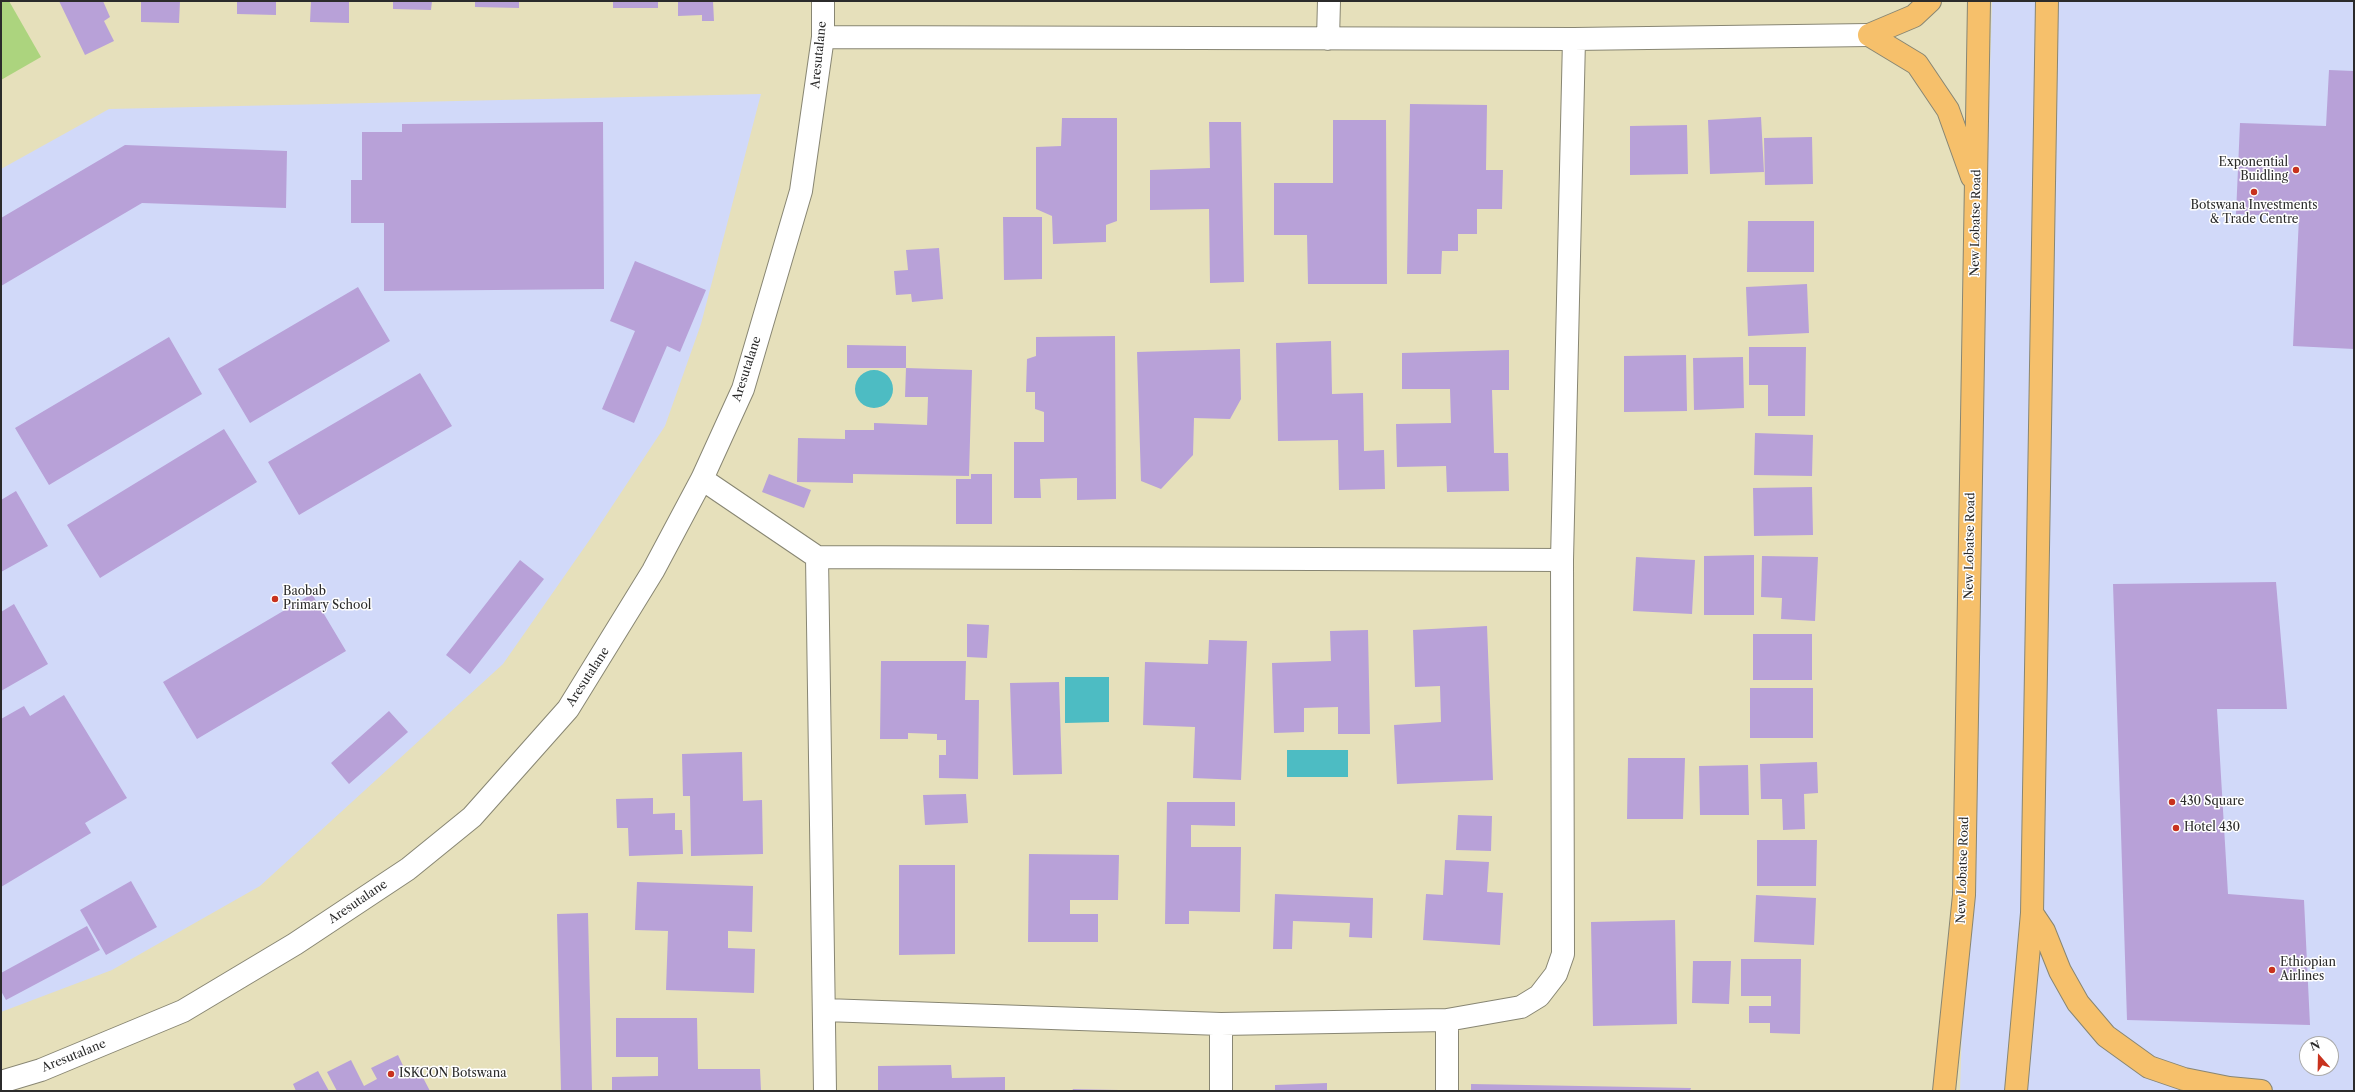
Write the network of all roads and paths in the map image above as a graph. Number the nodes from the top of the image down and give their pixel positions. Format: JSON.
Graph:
{"nodes":[{"id":1,"x":823,"y":1,"type":"edge"},
{"id":2,"x":1328,"y":1,"type":"edge"},
{"id":3,"x":1930,"y":1,"type":"edge"},
{"id":4,"x":1979,"y":1,"type":"edge"},
{"id":5,"x":2047,"y":1,"type":"edge"},
{"id":6,"x":1869,"y":35,"type":"junction"},
{"id":7,"x":823,"y":38,"type":"junction"},
{"id":8,"x":1328,"y":39,"type":"junction"},
{"id":9,"x":1574,"y":39,"type":"junction"},
{"id":10,"x":1976,"y":190,"type":"junction"},
{"id":11,"x":702,"y":479,"type":"junction"},
{"id":12,"x":817,"y":557,"type":"junction"},
{"id":13,"x":1562,"y":560,"type":"junction"},
{"id":14,"x":2032,"y":913,"type":"junction"},
{"id":15,"x":825,"y":1010,"type":"junction"},
{"id":16,"x":1447,"y":1020,"type":"junction"},
{"id":17,"x":1221,"y":1024,"type":"junction"},
{"id":18,"x":1,"y":1082,"type":"edge"},
{"id":19,"x":825,"y":1091,"type":"edge"},
{"id":20,"x":1221,"y":1091,"type":"edge"},
{"id":21,"x":1447,"y":1091,"type":"edge"},
{"id":22,"x":1944,"y":1091,"type":"edge"},
{"id":23,"x":2016,"y":1091,"type":"edge"},
{"id":24,"x":2261,"y":1091,"type":"edge"}],
"edges":[{"from":1,"to":7,"type":"street","name":"Aresutalane"},
{"from":2,"to":8,"type":"street"},
{"from":3,"to":6,"type":"main road"},
{"from":4,"to":10,"type":"main road","name":"New Lobatse Road"},
{"from":5,"to":14,"type":"main road"},
{"from":6,"to":9,"type":"street"},
{"from":6,"to":10,"type":"main road"},
{"from":7,"to":8,"type":"street"},
{"from":7,"to":11,"type":"street","name":"Aresutalane"},
{"from":8,"to":9,"type":"street"},
{"from":9,"to":13,"type":"street"},
{"from":10,"to":22,"type":"main road","name":"New Lobatse Road"},
{"from":11,"to":12,"type":"street"},
{"from":11,"to":18,"type":"street","name":"Aresutalane"},
{"from":12,"to":13,"type":"street"},
{"from":12,"to":15,"type":"street"},
{"from":13,"to":16,"type":"street"},
{"from":14,"to":23,"type":"main road"},
{"from":14,"to":24,"type":"main road"},
{"from":15,"to":17,"type":"street"},
{"from":15,"to":19,"type":"street"},
{"from":16,"to":17,"type":"street"},
{"from":16,"to":21,"type":"street"},
{"from":17,"to":20,"type":"street"}]}
